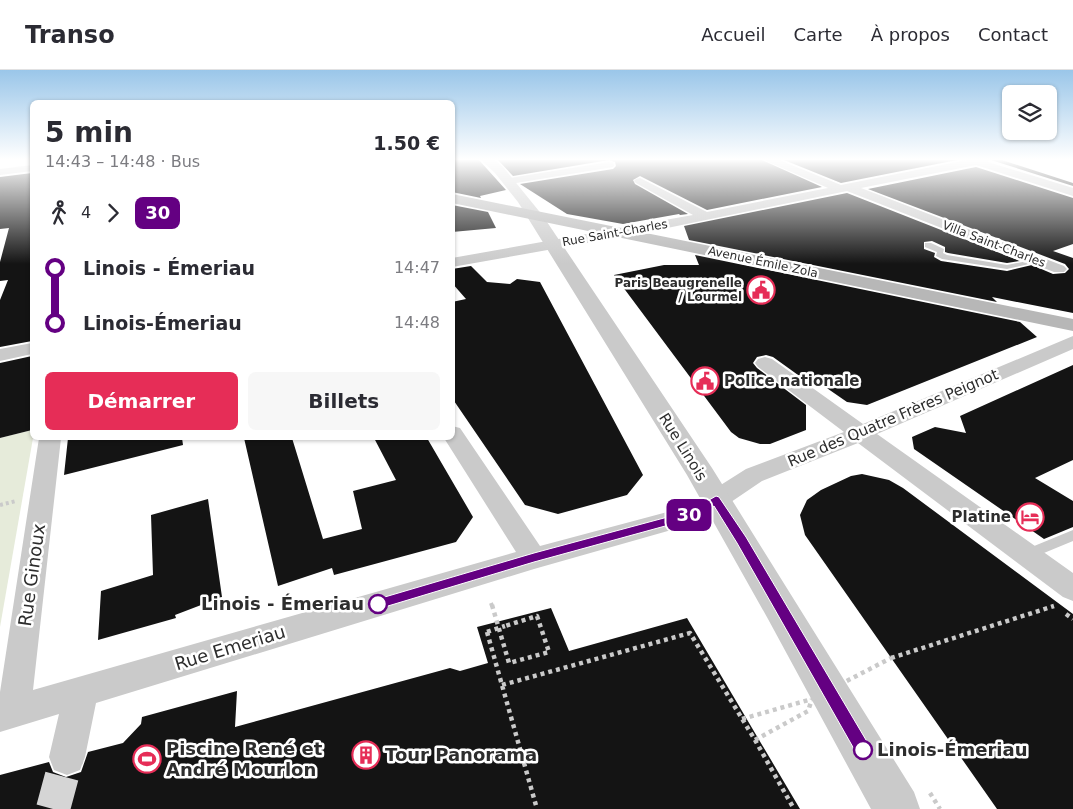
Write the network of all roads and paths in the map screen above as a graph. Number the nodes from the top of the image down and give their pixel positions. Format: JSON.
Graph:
{"nodes":[{"id":1,"x":520,"y":194,"type":"edge"},
{"id":2,"x":665,"y":194,"type":"edge"},
{"id":3,"x":811,"y":194,"type":"edge"},
{"id":4,"x":860,"y":194,"type":"edge"},
{"id":5,"x":455,"y":199,"type":"edge"},
{"id":6,"x":533,"y":215,"type":"junction"},
{"id":7,"x":704,"y":216,"type":"junction"},
{"id":8,"x":619,"y":233,"type":"junction"},
{"id":9,"x":552,"y":244,"type":"junction"},
{"id":10,"x":928,"y":245,"type":"dead end"},
{"id":11,"x":1038,"y":261,"type":"junction"},
{"id":12,"x":455,"y":262,"type":"edge"},
{"id":13,"x":1059,"y":269,"type":"dead end"},
{"id":14,"x":1073,"y":325,"type":"edge"},
{"id":15,"x":1073,"y":342,"type":"edge"},
{"id":16,"x":30,"y":349,"type":"edge"},
{"id":17,"x":0,"y":355,"type":"edge"},
{"id":18,"x":765,"y":363,"type":"dead end"},
{"id":19,"x":860,"y":432,"type":"junction"},
{"id":20,"x":455,"y":438,"type":"edge"},
{"id":21,"x":50,"y":440,"type":"edge"},
{"id":22,"x":716,"y":499,"type":"junction"},
{"id":23,"x":22,"y":500,"type":"dead end"},
{"id":24,"x":0,"y":505,"type":"edge"},
{"id":25,"x":1073,"y":535,"type":"edge"},
{"id":26,"x":1027,"y":555,"type":"junction"},
{"id":27,"x":534,"y":558,"type":"junction"},
{"id":28,"x":1073,"y":589,"type":"edge"},
{"id":29,"x":492,"y":603,"type":"dead end"},
{"id":30,"x":1073,"y":619,"type":"edge"},
{"id":31,"x":502,"y":685,"type":"junction"},
{"id":32,"x":80,"y":693,"type":"junction"},
{"id":33,"x":812,"y":699,"type":"junction"},
{"id":34,"x":7,"y":714,"type":"edge"},
{"id":35,"x":742,"y":719,"type":"junction"},
{"id":36,"x":755,"y":740,"type":"junction"},
{"id":37,"x":66,"y":757,"type":"tunnel mouth"},
{"id":38,"x":536,"y":809,"type":"edge"},
{"id":39,"x":794,"y":809,"type":"edge"},
{"id":40,"x":897,"y":809,"type":"edge"}],
"edges":[{"from":1,"to":6,"type":"street","name":"Rue Linois"},
{"from":2,"to":7,"type":"street"},
{"from":3,"to":7,"type":"street","name":"Rue Saint-Charles"},
{"from":4,"to":11,"type":"street","name":"Villa Saint-Charles"},
{"from":5,"to":6,"type":"main road","name":"Avenue Émile Zola"},
{"from":6,"to":8,"type":"main road","name":"Avenue Émile Zola"},
{"from":6,"to":9,"type":"street","name":"Rue Linois"},
{"from":7,"to":8,"type":"street","name":"Rue Saint-Charles"},
{"from":8,"to":9,"type":"street","name":"Rue Saint-Charles"},
{"from":8,"to":14,"type":"main road","name":"Avenue Émile Zola"},
{"from":9,"to":12,"type":"street","name":"Rue Saint-Charles"},
{"from":9,"to":22,"type":"street","name":"Rue Linois"},
{"from":10,"to":11,"type":"lane"},
{"from":11,"to":13,"type":"street","name":"Villa Saint-Charles"},
{"from":15,"to":19,"type":"street","name":"Rue des Quatre Frères Peignot"},
{"from":16,"to":17,"type":"street"},
{"from":18,"to":19,"type":"street"},
{"from":19,"to":22,"type":"street","name":"Rue des Quatre Frères Peignot"},
{"from":19,"to":26,"type":"street"},
{"from":20,"to":27,"type":"street"},
{"from":21,"to":34,"type":"street","name":"Rue Ginoux"},
{"from":22,"to":27,"type":"street","name":"Rue Emeriau"},
{"from":22,"to":40,"type":"street","name":"Rue Linois"},
{"from":23,"to":24,"type":"path"},
{"from":25,"to":26,"type":"lane"},
{"from":26,"to":28,"type":"street"},
{"from":27,"to":32,"type":"street","name":"Rue Emeriau"},
{"from":29,"to":31,"type":"path","bridge":true},
{"from":30,"to":33,"type":"path","bridge":true},
{"from":31,"to":35,"type":"path"},
{"from":31,"to":38,"type":"path"},
{"from":32,"to":34,"type":"street","name":"Rue Emeriau"},
{"from":32,"to":37,"type":"street"},
{"from":33,"to":35,"type":"path","bridge":true},
{"from":33,"to":36,"type":"path","bridge":true},
{"from":35,"to":36,"type":"path"},
{"from":36,"to":39,"type":"path"}]}
